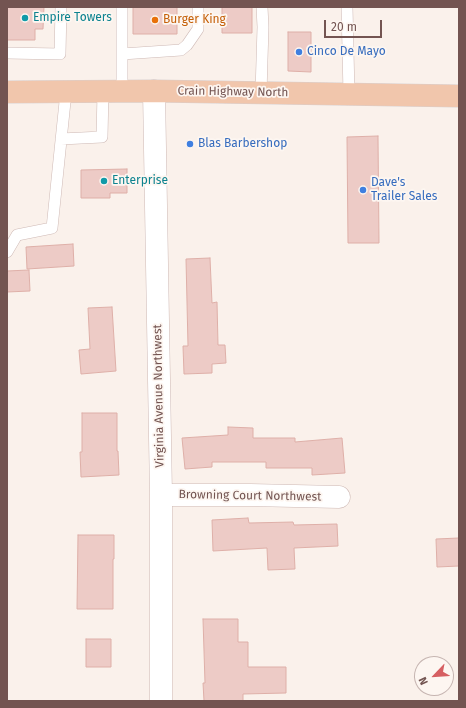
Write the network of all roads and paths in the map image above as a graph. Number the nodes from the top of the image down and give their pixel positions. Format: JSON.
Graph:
{"nodes":[{"id":1,"x":61,"y":7,"type":"edge"},
{"id":2,"x":122,"y":7,"type":"edge"},
{"id":3,"x":198,"y":7,"type":"edge"},
{"id":4,"x":262,"y":7,"type":"edge"},
{"id":5,"x":347,"y":7,"type":"edge"},
{"id":6,"x":7,"y":53,"type":"edge"},
{"id":7,"x":122,"y":54,"type":"junction"},
{"id":8,"x":113,"y":91,"type":"junction"},
{"id":9,"x":154,"y":91,"type":"junction"},
{"id":10,"x":7,"y":92,"type":"edge"},
{"id":11,"x":66,"y":92,"type":"junction"},
{"id":12,"x":261,"y":93,"type":"junction"},
{"id":13,"x":349,"y":94,"type":"junction"},
{"id":14,"x":459,"y":96,"type":"edge"},
{"id":15,"x":62,"y":139,"type":"junction"},
{"id":16,"x":7,"y":252,"type":"edge"},
{"id":17,"x":161,"y":495,"type":"junction"},
{"id":18,"x":339,"y":497,"type":"dead end"},
{"id":19,"x":161,"y":701,"type":"edge"}],
"edges":[{"from":1,"to":6,"type":"lane"},
{"from":2,"to":7,"type":"lane"},
{"from":3,"to":7,"type":"lane"},
{"from":4,"to":12,"type":"lane"},
{"from":5,"to":13,"type":"lane"},
{"from":7,"to":8,"type":"lane"},
{"from":8,"to":9,"type":"main road","name":"Crain Highway North"},
{"from":8,"to":11,"type":"main road","name":"Crain Highway North"},
{"from":8,"to":15,"type":"lane"},
{"from":9,"to":12,"type":"main road","name":"Crain Highway North"},
{"from":9,"to":17,"type":"street","name":"Virginia Avenue Northwest"},
{"from":10,"to":11,"type":"main road","name":"Crain Highway North"},
{"from":11,"to":15,"type":"lane"},
{"from":12,"to":13,"type":"main road","name":"Crain Highway North"},
{"from":13,"to":14,"type":"main road","name":"Crain Highway North"},
{"from":15,"to":16,"type":"lane"},
{"from":17,"to":18,"type":"street","name":"Browning Court Northwest"},
{"from":17,"to":19,"type":"street","name":"Virginia Avenue Northwest"}]}
